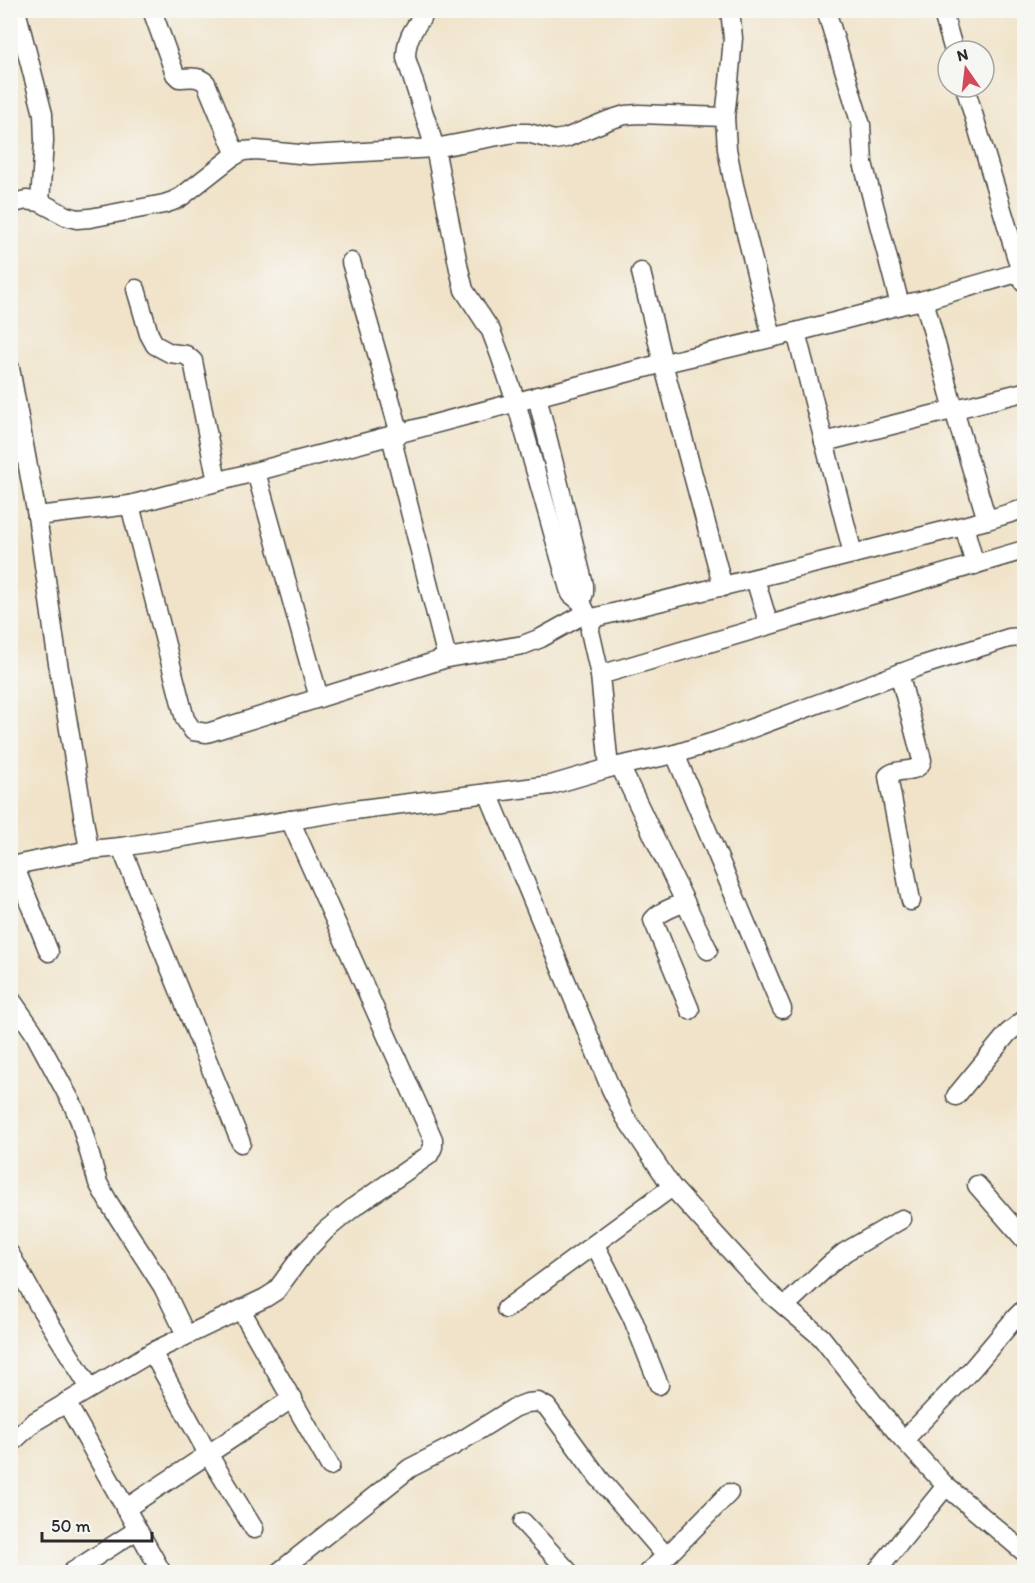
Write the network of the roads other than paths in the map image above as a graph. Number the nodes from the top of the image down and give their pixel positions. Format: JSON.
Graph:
{"nodes":[{"id":1,"x":16,"y":10,"type":"edge"},
{"id":2,"x":427,"y":10,"type":"edge"},
{"id":3,"x":730,"y":10,"type":"edge"},
{"id":4,"x":826,"y":10,"type":"edge"},
{"id":5,"x":942,"y":10,"type":"edge"},
{"id":6,"x":153,"y":13,"type":"dead end"},
{"id":7,"x":950,"y":39,"type":"edge"},
{"id":8,"x":969,"y":99,"type":"edge"},
{"id":9,"x":725,"y":117,"type":"junction"},
{"id":10,"x":435,"y":148,"type":"junction"},
{"id":11,"x":236,"y":155,"type":"junction"},
{"id":12,"x":40,"y":202,"type":"junction"},
{"id":13,"x":10,"y":204,"type":"edge"},
{"id":14,"x":351,"y":262,"type":"dead end"},
{"id":15,"x":641,"y":272,"type":"dead end"},
{"id":16,"x":1023,"y":275,"type":"edge"},
{"id":17,"x":136,"y":290,"type":"dead end"},
{"id":18,"x":924,"y":300,"type":"junction"},
{"id":19,"x":900,"y":304,"type":"junction"},
{"id":20,"x":796,"y":332,"type":"junction"},
{"id":21,"x":772,"y":337,"type":"junction"},
{"id":22,"x":663,"y":363,"type":"junction"},
{"id":23,"x":10,"y":368,"type":"edge"},
{"id":24,"x":1024,"y":392,"type":"edge"},
{"id":25,"x":537,"y":396,"type":"junction"},
{"id":26,"x":14,"y":402,"type":"edge"},
{"id":27,"x":516,"y":402,"type":"junction"},
{"id":28,"x":954,"y":410,"type":"junction"},
{"id":29,"x":395,"y":435,"type":"junction"},
{"id":30,"x":824,"y":442,"type":"junction"},
{"id":31,"x":256,"y":472,"type":"junction"},
{"id":32,"x":217,"y":482,"type":"junction"},
{"id":33,"x":130,"y":505,"type":"junction"},
{"id":34,"x":1024,"y":509,"type":"edge"},
{"id":35,"x":37,"y":516,"type":"junction"},
{"id":36,"x":987,"y":520,"type":"junction"},
{"id":37,"x":969,"y":545,"type":"junction"},
{"id":38,"x":1024,"y":550,"type":"edge"},
{"id":39,"x":853,"y":554,"type":"junction"},
{"id":40,"x":723,"y":587,"type":"junction"},
{"id":41,"x":762,"y":602,"type":"junction"},
{"id":42,"x":586,"y":613,"type":"junction"},
{"id":43,"x":1024,"y":639,"type":"edge"},
{"id":44,"x":447,"y":658,"type":"junction"},
{"id":45,"x":899,"y":674,"type":"junction"},
{"id":46,"x":600,"y":675,"type":"junction"},
{"id":47,"x":319,"y":698,"type":"junction"},
{"id":48,"x":675,"y":754,"type":"junction"},
{"id":49,"x":614,"y":767,"type":"junction"},
{"id":50,"x":488,"y":793,"type":"junction"},
{"id":51,"x":290,"y":820,"type":"junction"},
{"id":52,"x":121,"y":847,"type":"junction"},
{"id":53,"x":89,"y":850,"type":"junction"},
{"id":54,"x":12,"y":866,"type":"edge"},
{"id":55,"x":911,"y":901,"type":"dead end"},
{"id":56,"x":685,"y":902,"type":"junction"},
{"id":57,"x":708,"y":950,"type":"dead end"},
{"id":58,"x":50,"y":952,"type":"dead end"},
{"id":59,"x":10,"y":998,"type":"edge"},
{"id":60,"x":782,"y":1009,"type":"dead end"},
{"id":61,"x":690,"y":1010,"type":"dead end"},
{"id":62,"x":1024,"y":1020,"type":"edge"},
{"id":63,"x":956,"y":1096,"type":"dead end"},
{"id":64,"x":241,"y":1143,"type":"dead end"},
{"id":65,"x":977,"y":1185,"type":"dead end"},
{"id":66,"x":672,"y":1187,"type":"junction"},
{"id":67,"x":902,"y":1219,"type":"dead end"},
{"id":68,"x":1024,"y":1239,"type":"edge"},
{"id":69,"x":595,"y":1245,"type":"junction"},
{"id":70,"x":10,"y":1254,"type":"edge"},
{"id":71,"x":785,"y":1306,"type":"junction"},
{"id":72,"x":506,"y":1309,"type":"dead end"},
{"id":73,"x":1024,"y":1309,"type":"edge"},
{"id":74,"x":241,"y":1310,"type":"junction"},
{"id":75,"x":186,"y":1335,"type":"junction"},
{"id":76,"x":152,"y":1352,"type":"junction"},
{"id":77,"x":658,"y":1385,"type":"dead end"},
{"id":78,"x":90,"y":1388,"type":"junction"},
{"id":79,"x":292,"y":1398,"type":"junction"},
{"id":80,"x":66,"y":1402,"type":"junction"},
{"id":81,"x":903,"y":1440,"type":"junction"},
{"id":82,"x":10,"y":1444,"type":"edge"},
{"id":83,"x":208,"y":1454,"type":"junction"},
{"id":84,"x":330,"y":1466,"type":"dead end"},
{"id":85,"x":946,"y":1486,"type":"junction"},
{"id":86,"x":729,"y":1492,"type":"dead end"},
{"id":87,"x":125,"y":1509,"type":"junction"},
{"id":88,"x":523,"y":1522,"type":"dead end"},
{"id":89,"x":254,"y":1529,"type":"dead end"},
{"id":90,"x":137,"y":1530,"type":"junction"},
{"id":91,"x":1024,"y":1552,"type":"edge"},
{"id":92,"x":666,"y":1556,"type":"junction"},
{"id":93,"x":161,"y":1571,"type":"dead end"},
{"id":94,"x":72,"y":1572,"type":"edge"},
{"id":95,"x":279,"y":1572,"type":"edge"},
{"id":96,"x":569,"y":1572,"type":"edge"},
{"id":97,"x":648,"y":1572,"type":"edge"},
{"id":98,"x":876,"y":1572,"type":"edge"}],
"edges":[{"from":1,"to":12,"type":"street"},
{"from":2,"to":10,"type":"street"},
{"from":3,"to":9,"type":"street"},
{"from":4,"to":19,"type":"street"},
{"from":5,"to":7,"type":"street"},
{"from":6,"to":11,"type":"street"},
{"from":8,"to":16,"type":"street"},
{"from":9,"to":10,"type":"street"},
{"from":9,"to":21,"type":"street"},
{"from":10,"to":11,"type":"street"},
{"from":10,"to":27,"type":"street"},
{"from":11,"to":12,"type":"street"},
{"from":12,"to":13,"type":"street"},
{"from":14,"to":29,"type":"street"},
{"from":15,"to":22,"type":"street"},
{"from":16,"to":18,"type":"street"},
{"from":17,"to":32,"type":"street"},
{"from":18,"to":19,"type":"street"},
{"from":18,"to":28,"type":"street"},
{"from":19,"to":20,"type":"street"},
{"from":20,"to":21,"type":"street"},
{"from":20,"to":30,"type":"street"},
{"from":21,"to":22,"type":"street"},
{"from":22,"to":25,"type":"street"},
{"from":22,"to":40,"type":"street"},
{"from":23,"to":26,"type":"street"},
{"from":24,"to":28,"type":"street"},
{"from":25,"to":27,"type":"street"},
{"from":25,"to":42,"type":"street"},
{"from":26,"to":35,"type":"street"},
{"from":27,"to":29,"type":"street"},
{"from":27,"to":42,"type":"street"},
{"from":28,"to":30,"type":"street"},
{"from":28,"to":36,"type":"street"},
{"from":29,"to":31,"type":"street"},
{"from":29,"to":44,"type":"street"},
{"from":30,"to":39,"type":"street"},
{"from":31,"to":32,"type":"street"},
{"from":31,"to":47,"type":"street"},
{"from":32,"to":33,"type":"street"},
{"from":33,"to":35,"type":"street"},
{"from":33,"to":47,"type":"street"},
{"from":34,"to":36,"type":"street"},
{"from":35,"to":53,"type":"street"},
{"from":36,"to":37,"type":"street"},
{"from":37,"to":38,"type":"street"},
{"from":37,"to":39,"type":"street"},
{"from":37,"to":41,"type":"street"},
{"from":39,"to":41,"type":"street"},
{"from":40,"to":41,"type":"street"},
{"from":40,"to":42,"type":"street"},
{"from":41,"to":46,"type":"street"},
{"from":42,"to":44,"type":"street"},
{"from":42,"to":46,"type":"street"},
{"from":43,"to":45,"type":"street"},
{"from":44,"to":47,"type":"street"},
{"from":45,"to":48,"type":"street"},
{"from":45,"to":55,"type":"street"},
{"from":46,"to":49,"type":"street"},
{"from":48,"to":49,"type":"street"},
{"from":48,"to":60,"type":"street"},
{"from":49,"to":50,"type":"street"},
{"from":49,"to":56,"type":"street"},
{"from":50,"to":51,"type":"street"},
{"from":50,"to":66,"type":"street"},
{"from":51,"to":52,"type":"street"},
{"from":51,"to":74,"type":"street"},
{"from":52,"to":53,"type":"street"},
{"from":52,"to":64,"type":"street"},
{"from":53,"to":54,"type":"street"},
{"from":54,"to":58,"type":"street"},
{"from":56,"to":57,"type":"street"},
{"from":56,"to":61,"type":"street"},
{"from":59,"to":75,"type":"street"},
{"from":62,"to":63,"type":"street"},
{"from":65,"to":68,"type":"street"},
{"from":66,"to":69,"type":"street"},
{"from":66,"to":71,"type":"street"},
{"from":67,"to":71,"type":"street"},
{"from":69,"to":72,"type":"street"},
{"from":69,"to":77,"type":"street"},
{"from":70,"to":78,"type":"street"},
{"from":71,"to":81,"type":"street"},
{"from":73,"to":81,"type":"street"},
{"from":74,"to":75,"type":"street"},
{"from":74,"to":79,"type":"street"},
{"from":75,"to":76,"type":"street"},
{"from":76,"to":78,"type":"street"},
{"from":76,"to":83,"type":"street"},
{"from":78,"to":80,"type":"street"},
{"from":79,"to":83,"type":"street"},
{"from":79,"to":84,"type":"street"},
{"from":80,"to":82,"type":"street"},
{"from":80,"to":87,"type":"street"},
{"from":81,"to":85,"type":"street"},
{"from":83,"to":87,"type":"street"},
{"from":83,"to":89,"type":"street"},
{"from":85,"to":91,"type":"street"},
{"from":85,"to":98,"type":"street"},
{"from":86,"to":92,"type":"street"},
{"from":87,"to":90,"type":"street"},
{"from":88,"to":96,"type":"street"},
{"from":90,"to":93,"type":"street"},
{"from":90,"to":94,"type":"street"},
{"from":92,"to":95,"type":"street"},
{"from":92,"to":97,"type":"street"}]}
